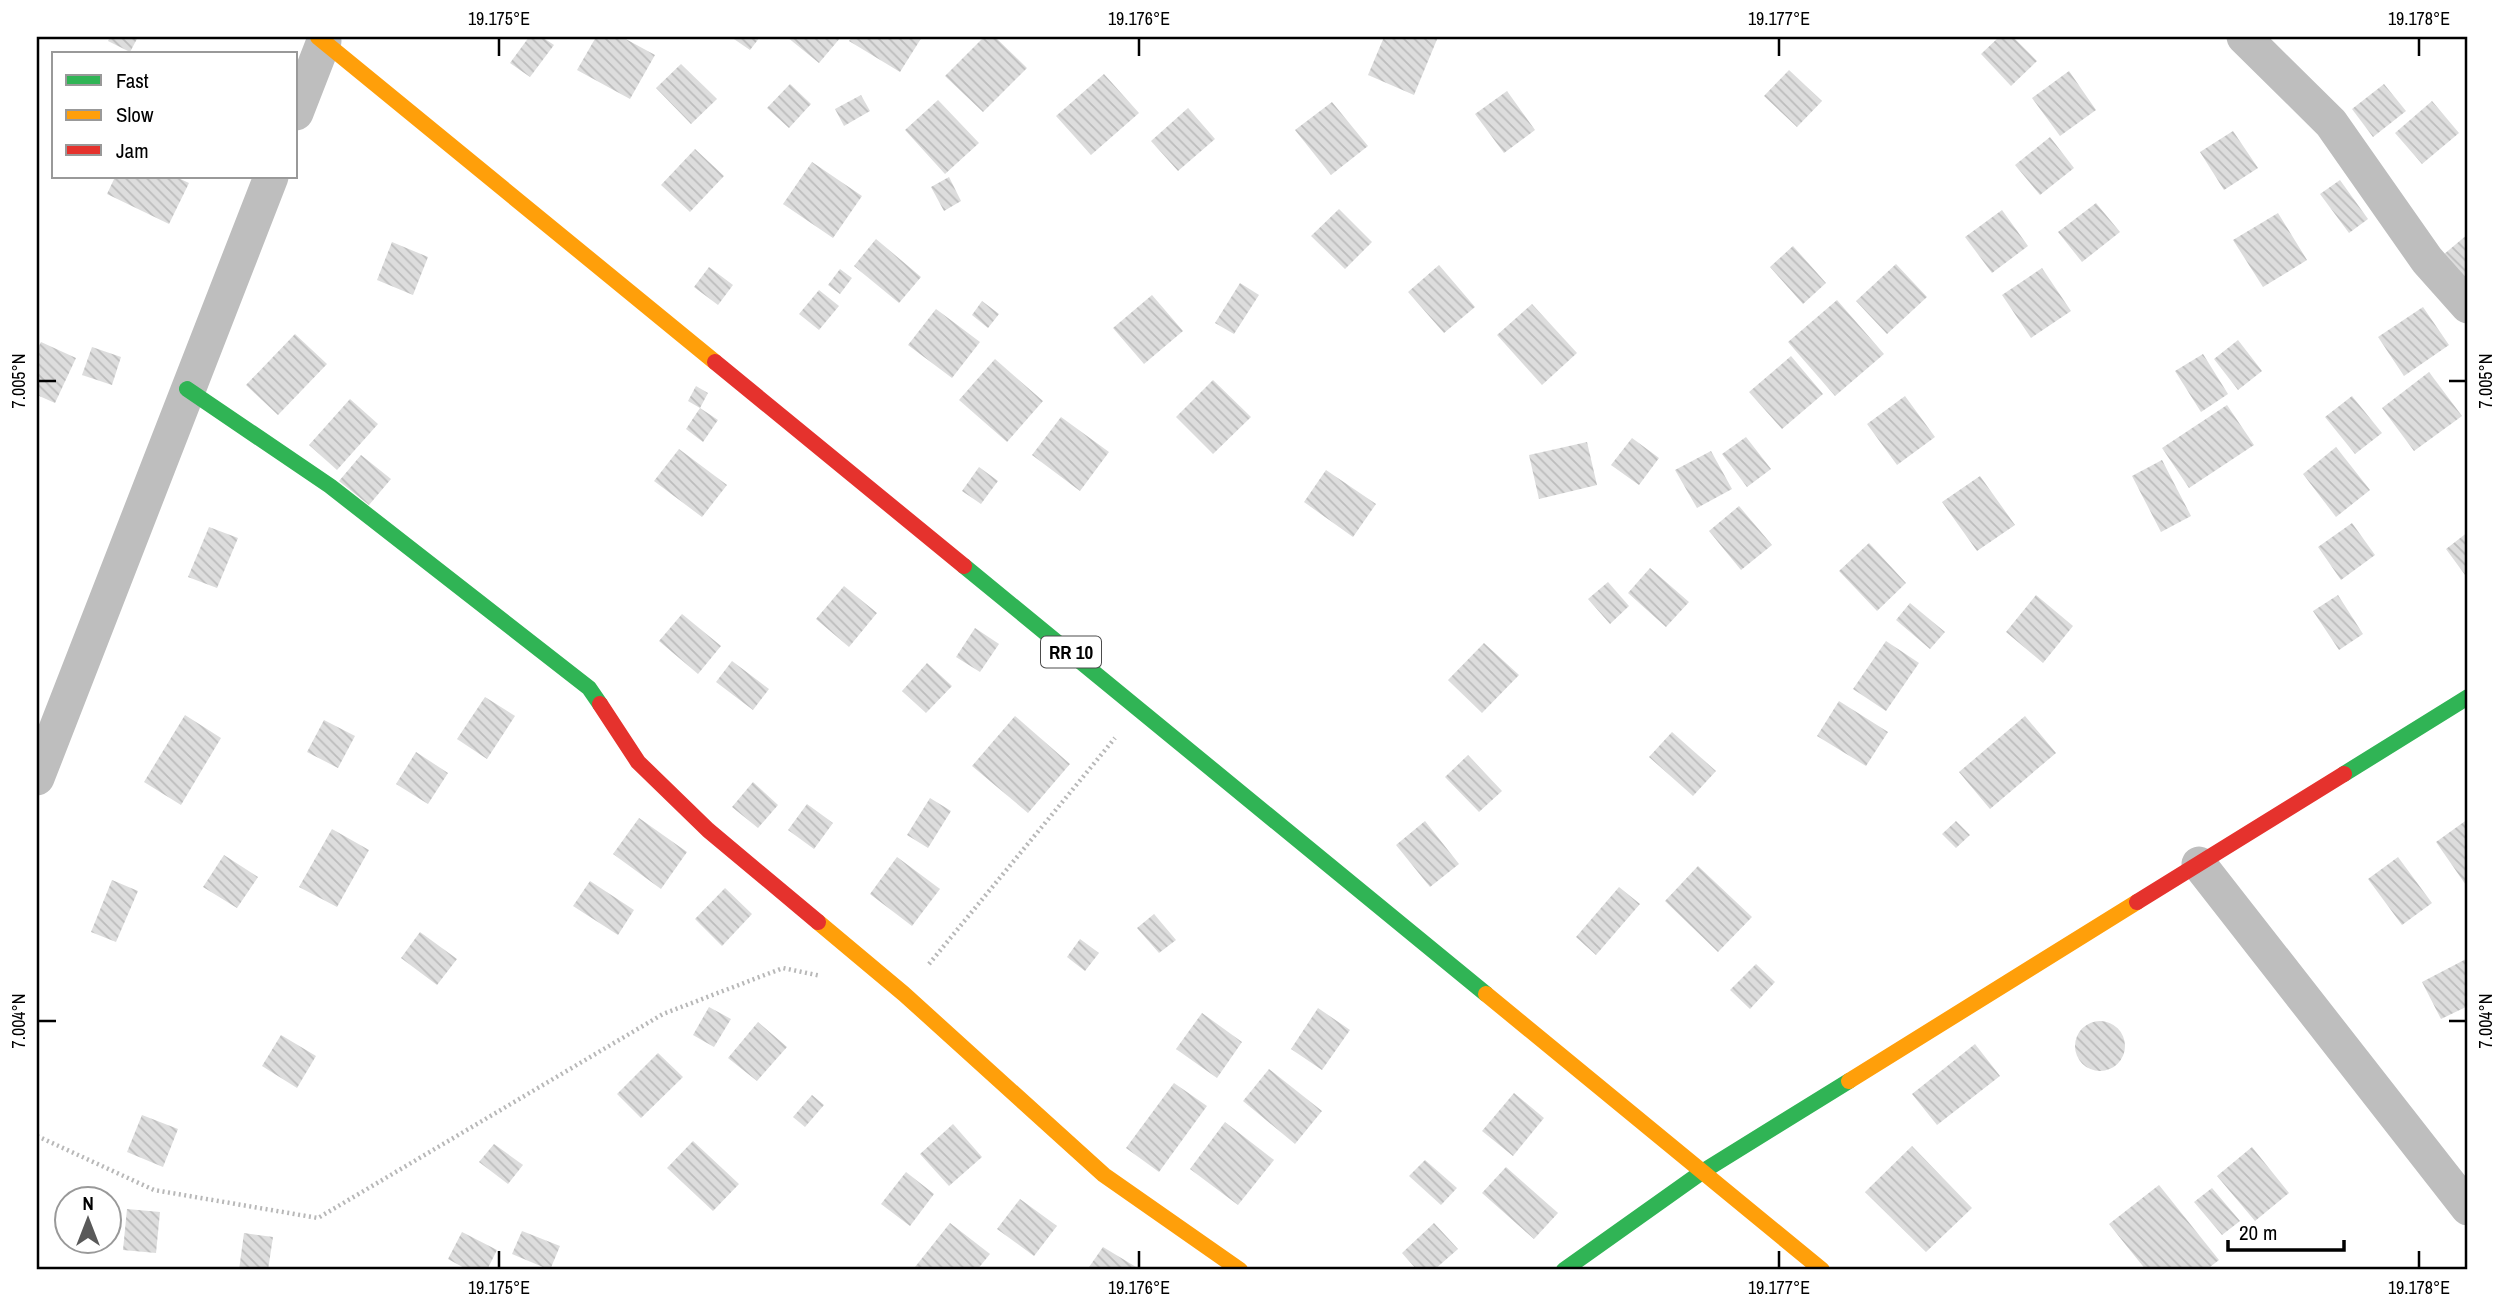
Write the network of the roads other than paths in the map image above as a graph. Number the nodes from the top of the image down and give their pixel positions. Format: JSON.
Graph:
{"nodes":[{"id":1,"x":2245,"y":37,"type":"edge"},
{"id":2,"x":321,"y":39,"type":"edge"},
{"id":3,"x":298,"y":107,"type":"edge"},
{"id":4,"x":271,"y":178,"type":"edge"},
{"id":5,"x":2468,"y":306,"type":"edge"},
{"id":6,"x":187,"y":389,"type":"junction"},
{"id":7,"x":2468,"y":697,"type":"edge"},
{"id":8,"x":37,"y":778,"type":"edge"},
{"id":9,"x":2199,"y":864,"type":"junction"},
{"id":10,"x":1702,"y":1172,"type":"junction"},
{"id":11,"x":2468,"y":1209,"type":"edge"},
{"id":12,"x":1240,"y":1270,"type":"edge"},
{"id":13,"x":1564,"y":1270,"type":"edge"},
{"id":14,"x":1822,"y":1270,"type":"edge"}],
"edges":[{"from":1,"to":5,"type":"street"},
{"from":2,"to":3,"type":"street"},
{"from":2,"to":10,"type":"street","number":"RR 10"},
{"from":4,"to":6,"type":"street"},
{"from":6,"to":8,"type":"street"},
{"from":6,"to":12,"type":"street"},
{"from":7,"to":9,"type":"street"},
{"from":9,"to":10,"type":"street"},
{"from":9,"to":11,"type":"street"},
{"from":10,"to":13,"type":"street"},
{"from":10,"to":14,"type":"street","number":"RR 10"}]}
